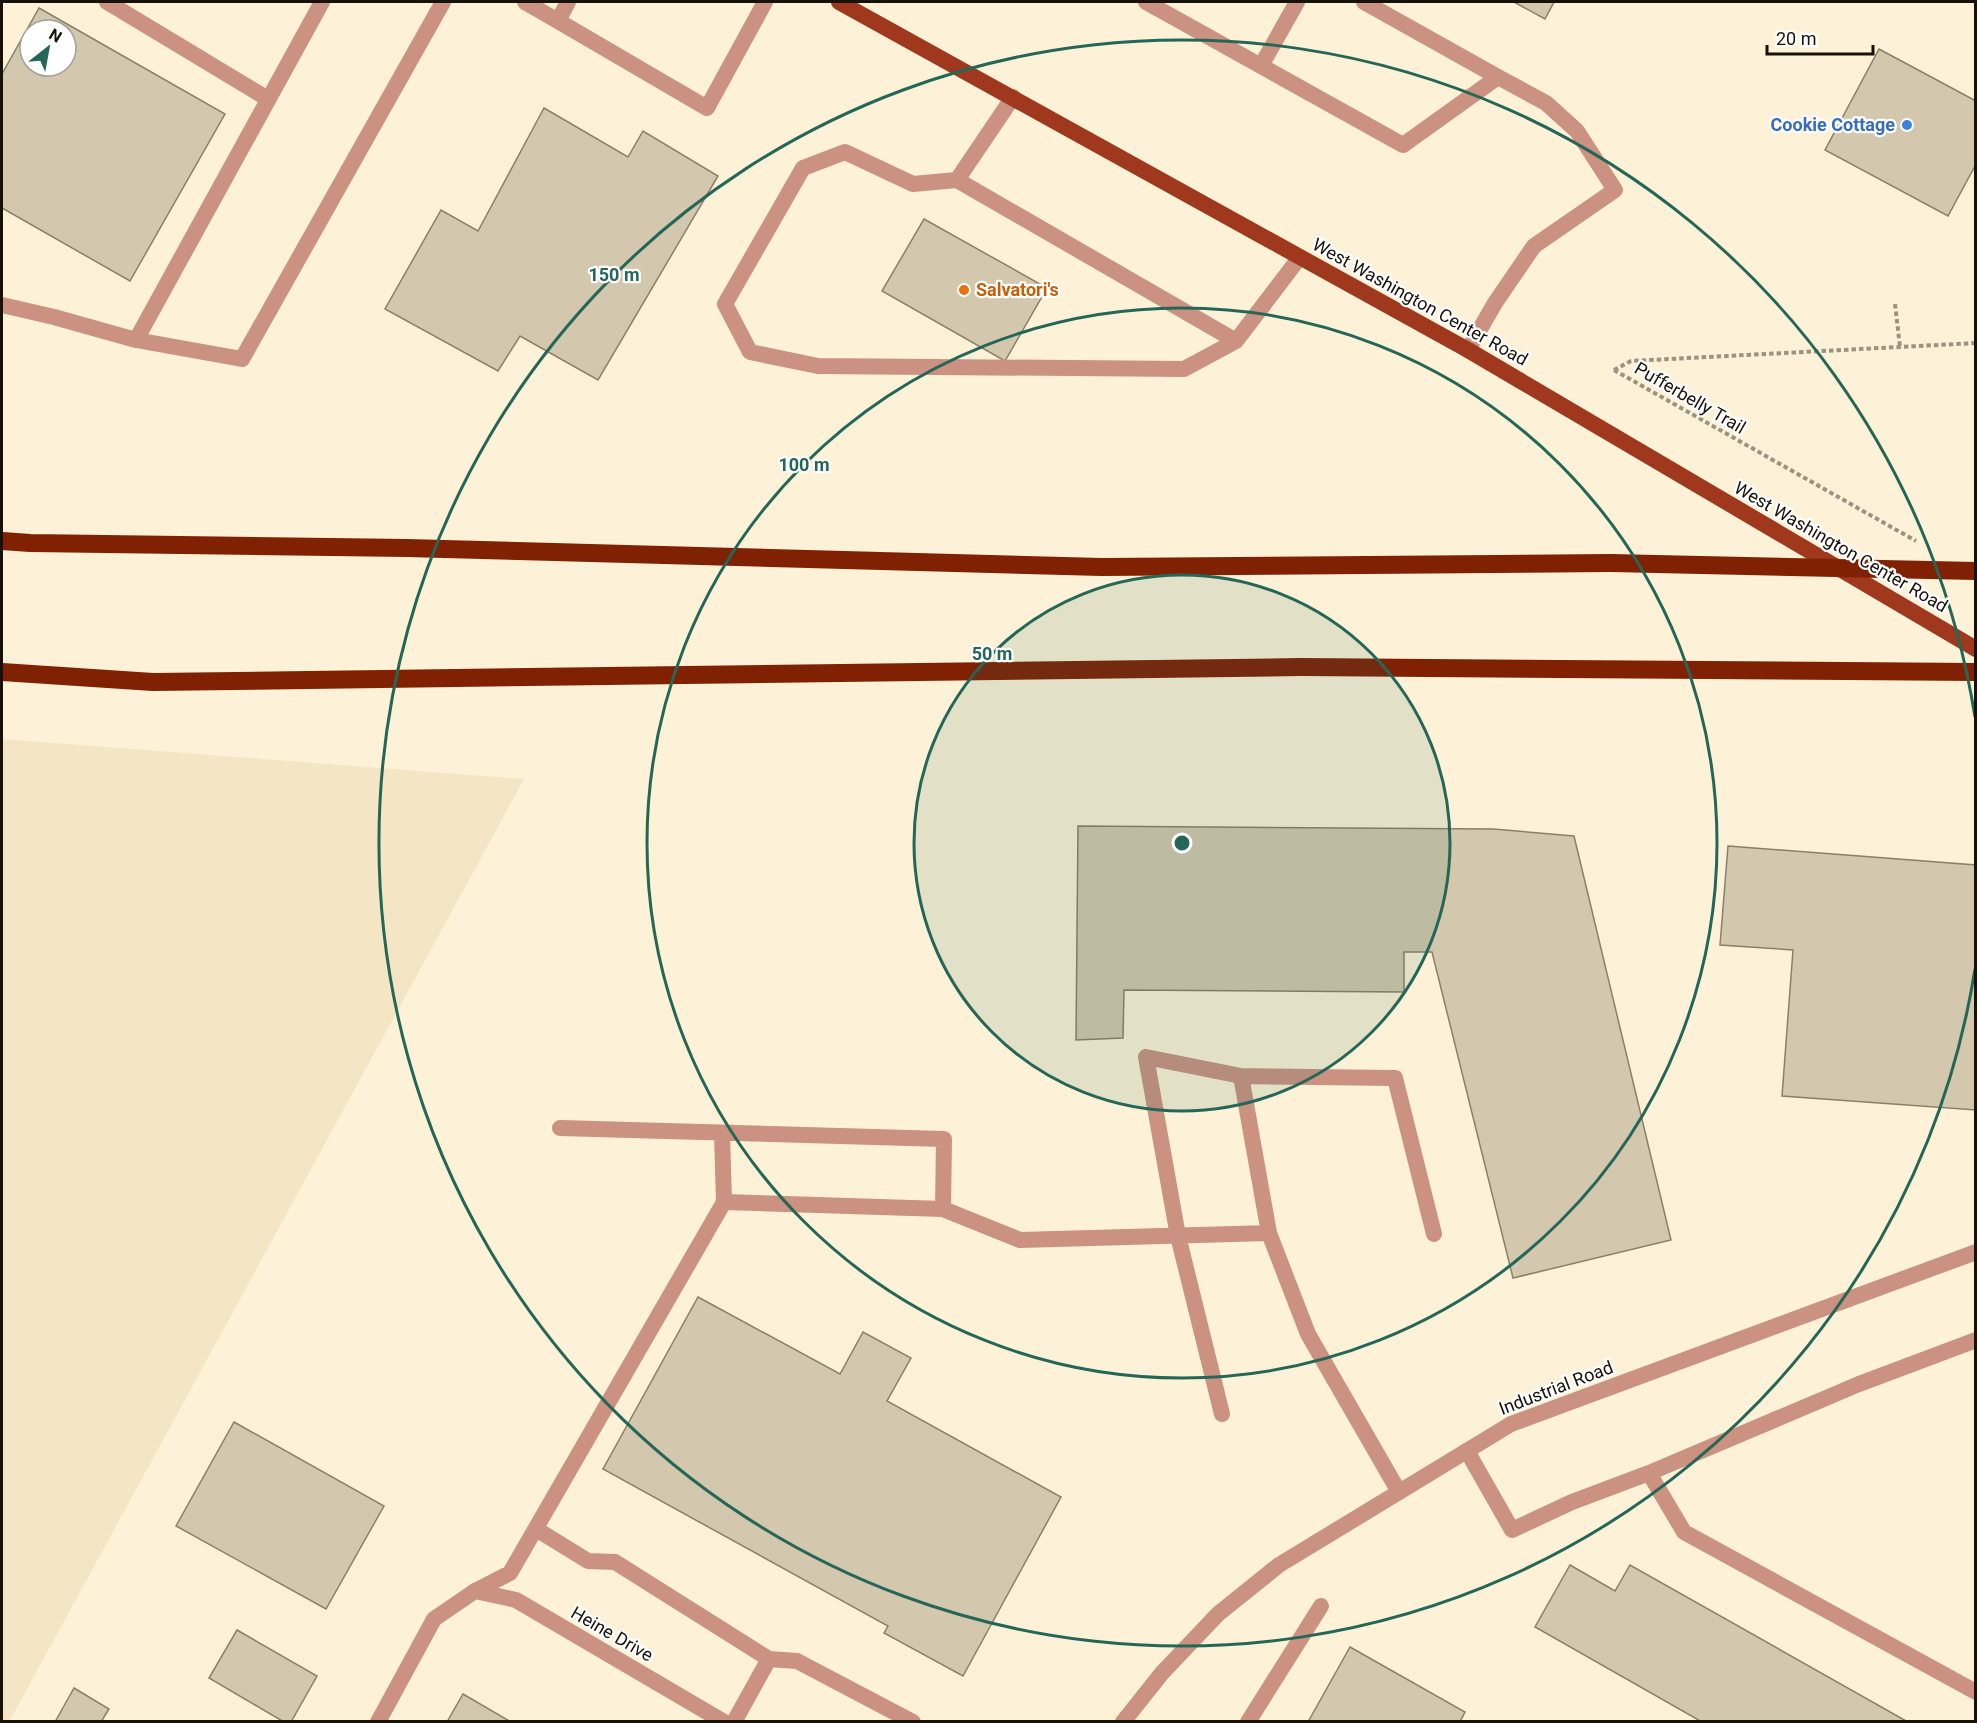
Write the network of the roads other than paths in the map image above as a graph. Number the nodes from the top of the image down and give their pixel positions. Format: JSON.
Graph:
{"nodes":[{"id":1,"x":107,"y":2,"type":"edge"},
{"id":2,"x":322,"y":2,"type":"edge"},
{"id":3,"x":443,"y":2,"type":"edge"},
{"id":4,"x":525,"y":2,"type":"edge"},
{"id":5,"x":568,"y":2,"type":"edge"},
{"id":6,"x":765,"y":2,"type":"edge"},
{"id":7,"x":839,"y":2,"type":"edge"},
{"id":8,"x":1146,"y":2,"type":"edge"},
{"id":9,"x":1297,"y":2,"type":"edge"},
{"id":10,"x":1364,"y":2,"type":"edge"},
{"id":11,"x":558,"y":21,"type":"junction"},
{"id":12,"x":1261,"y":66,"type":"junction"},
{"id":13,"x":1498,"y":77,"type":"junction"},
{"id":14,"x":1013,"y":97,"type":"junction"},
{"id":15,"x":268,"y":99,"type":"junction"},
{"id":16,"x":957,"y":180,"type":"junction"},
{"id":17,"x":1300,"y":257,"type":"junction"},
{"id":18,"x":2,"y":305,"type":"edge"},
{"id":19,"x":136,"y":340,"type":"junction"},
{"id":20,"x":1236,"y":341,"type":"junction"},
{"id":21,"x":1468,"y":350,"type":"junction"},
{"id":22,"x":2,"y":541,"type":"edge"},
{"id":23,"x":1976,"y":571,"type":"edge"},
{"id":24,"x":1976,"y":649,"type":"edge"},
{"id":25,"x":2,"y":672,"type":"edge"},
{"id":26,"x":1976,"y":672,"type":"edge"},
{"id":27,"x":1241,"y":1076,"type":"junction"},
{"id":28,"x":560,"y":1128,"type":"dead end"},
{"id":29,"x":722,"y":1133,"type":"junction"},
{"id":30,"x":724,"y":1202,"type":"junction"},
{"id":31,"x":943,"y":1209,"type":"junction"},
{"id":32,"x":1269,"y":1233,"type":"junction"},
{"id":33,"x":1434,"y":1234,"type":"dead end"},
{"id":34,"x":1178,"y":1236,"type":"junction"},
{"id":35,"x":1976,"y":1252,"type":"edge"},
{"id":36,"x":1976,"y":1340,"type":"edge"},
{"id":37,"x":1222,"y":1414,"type":"dead end"},
{"id":38,"x":1467,"y":1451,"type":"junction"},
{"id":39,"x":1649,"y":1473,"type":"junction"},
{"id":40,"x":1399,"y":1492,"type":"junction"},
{"id":41,"x":536,"y":1529,"type":"junction"},
{"id":42,"x":476,"y":1591,"type":"junction"},
{"id":43,"x":1321,"y":1606,"type":"dead end"},
{"id":44,"x":769,"y":1659,"type":"junction"},
{"id":45,"x":1976,"y":1692,"type":"edge"},
{"id":46,"x":378,"y":1722,"type":"edge"},
{"id":47,"x":724,"y":1722,"type":"edge"},
{"id":48,"x":734,"y":1722,"type":"edge"},
{"id":49,"x":913,"y":1722,"type":"edge"},
{"id":50,"x":1123,"y":1722,"type":"edge"},
{"id":51,"x":1248,"y":1722,"type":"edge"}],
"edges":[{"from":1,"to":15,"type":"street"},
{"from":2,"to":15,"type":"street"},
{"from":3,"to":19,"type":"street"},
{"from":4,"to":11,"type":"street"},
{"from":5,"to":11,"type":"street"},
{"from":6,"to":11,"type":"street"},
{"from":7,"to":14,"type":"main road","name":"West Washington Center Road"},
{"from":8,"to":12,"type":"street"},
{"from":9,"to":12,"type":"street"},
{"from":10,"to":13,"type":"street"},
{"from":12,"to":13,"type":"street"},
{"from":13,"to":21,"type":"street"},
{"from":14,"to":16,"type":"street"},
{"from":14,"to":17,"type":"main road","name":"West Washington Center Road"},
{"from":15,"to":19,"type":"street"},
{"from":16,"to":20,"type":"street"},
{"from":16,"to":20,"type":"street"},
{"from":17,"to":20,"type":"street"},
{"from":17,"to":21,"type":"main road","name":"West Washington Center Road"},
{"from":18,"to":19,"type":"street"},
{"from":21,"to":24,"type":"main road","name":"West Washington Center Road"},
{"from":22,"to":23,"type":"highway","bridge":true},
{"from":25,"to":26,"type":"highway"},
{"from":27,"to":32,"type":"street"},
{"from":27,"to":33,"type":"street"},
{"from":27,"to":34,"type":"street"},
{"from":28,"to":29,"type":"street"},
{"from":29,"to":30,"type":"street"},
{"from":29,"to":31,"type":"street"},
{"from":30,"to":31,"type":"street"},
{"from":30,"to":41,"type":"street"},
{"from":31,"to":34,"type":"street"},
{"from":32,"to":34,"type":"street"},
{"from":32,"to":40,"type":"street"},
{"from":34,"to":37,"type":"street"},
{"from":35,"to":38,"type":"street","name":"Industrial Road"},
{"from":36,"to":39,"type":"street"},
{"from":38,"to":39,"type":"street"},
{"from":38,"to":40,"type":"street","name":"Industrial Road"},
{"from":39,"to":45,"type":"street"},
{"from":40,"to":50,"type":"street","name":"Industrial Road"},
{"from":41,"to":42,"type":"street"},
{"from":41,"to":44,"type":"street"},
{"from":42,"to":46,"type":"street"},
{"from":42,"to":47,"type":"street","name":"Heine Drive"},
{"from":43,"to":51,"type":"street"},
{"from":44,"to":48,"type":"street"},
{"from":44,"to":49,"type":"street"}]}
